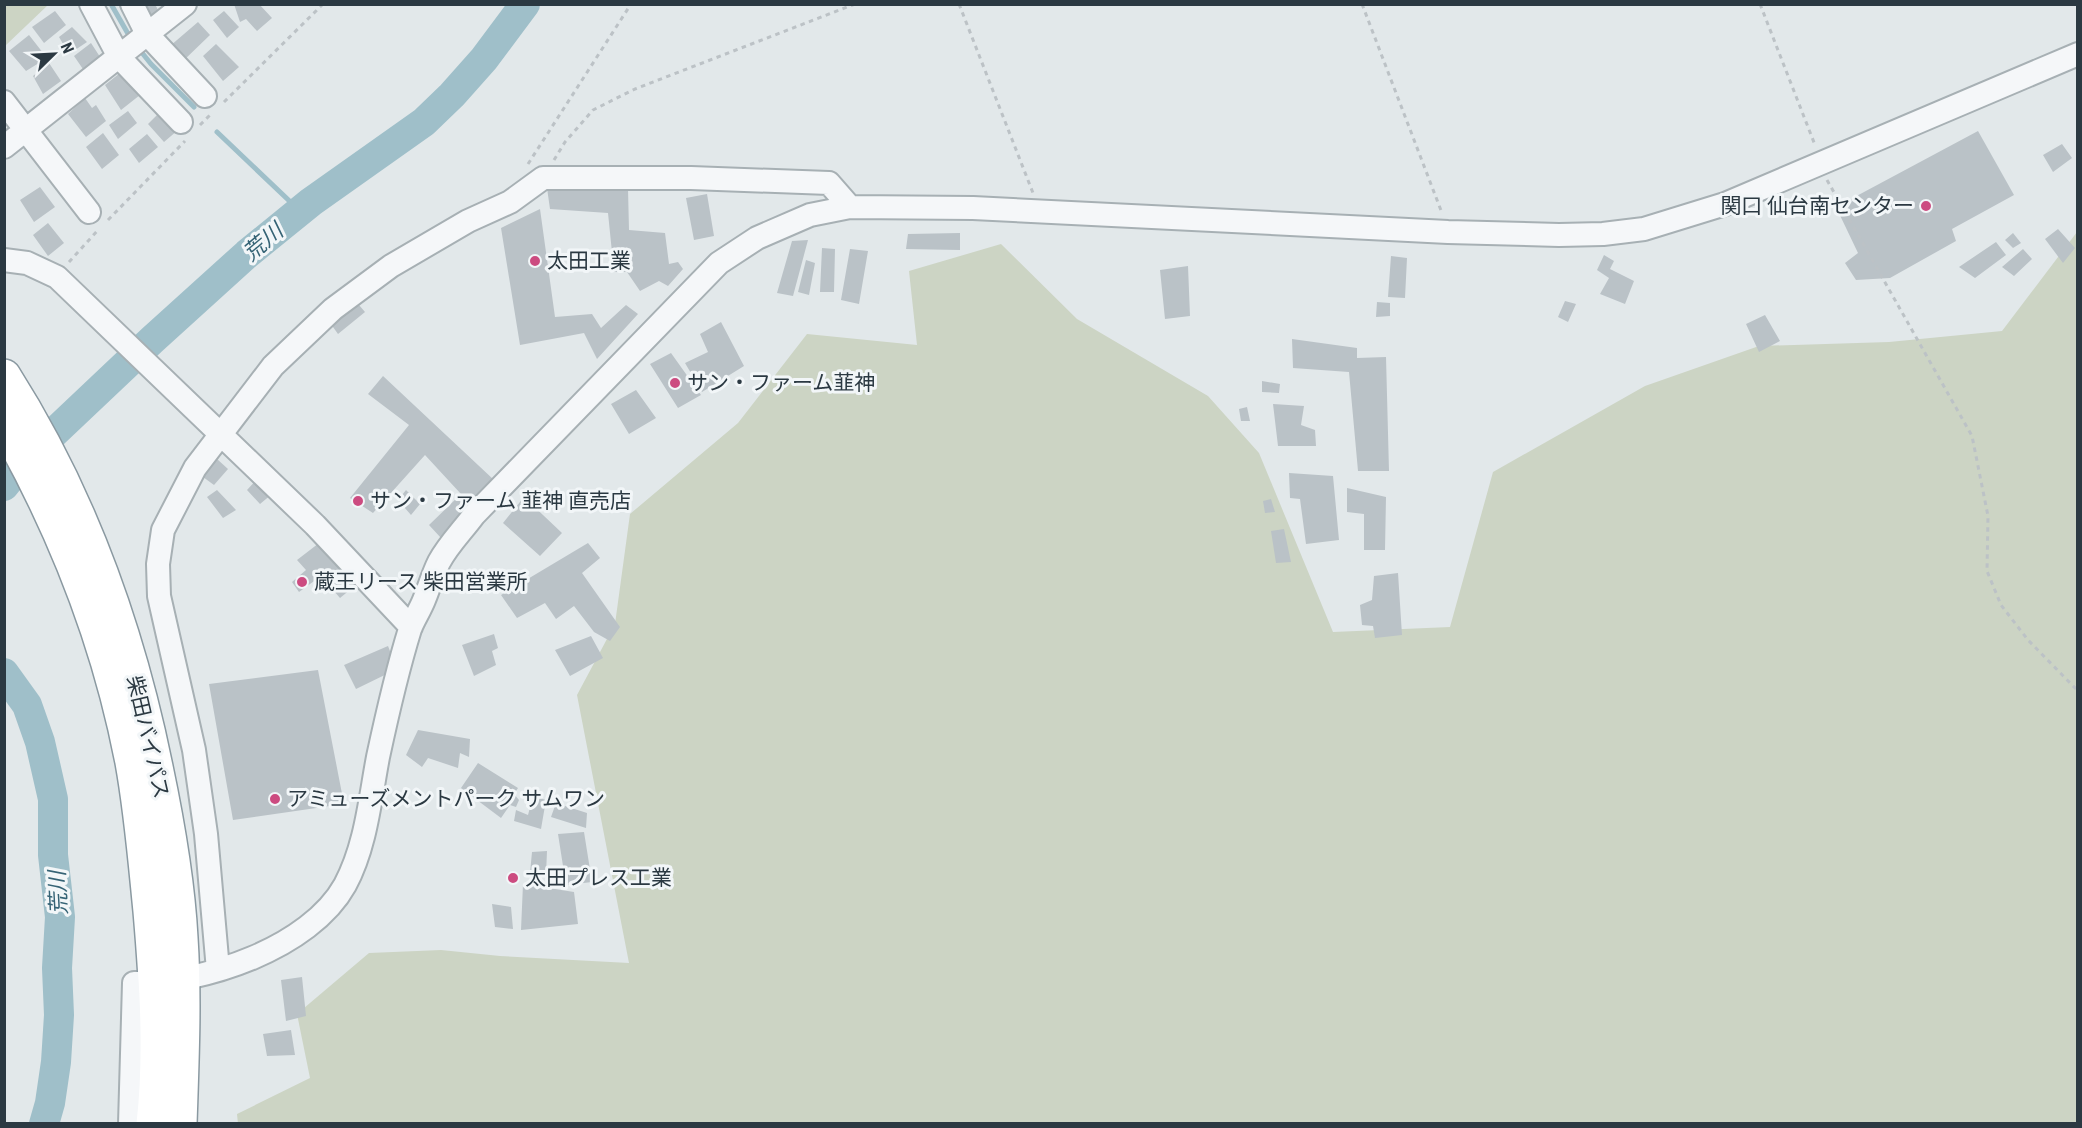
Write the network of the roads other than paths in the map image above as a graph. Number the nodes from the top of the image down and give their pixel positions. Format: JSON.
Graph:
{"nodes":[{"id":1,"x":91,"y":4,"type":"edge"},
{"id":2,"x":132,"y":4,"type":"edge"},
{"id":3,"x":185,"y":4,"type":"edge"},
{"id":4,"x":133,"y":46,"type":"junction"},
{"id":5,"x":2078,"y":54,"type":"edge"},
{"id":6,"x":4,"y":102,"type":"edge"},
{"id":7,"x":212,"y":105,"type":"road end"},
{"id":8,"x":26,"y":130,"type":"junction"},
{"id":9,"x":188,"y":130,"type":"road end"},
{"id":10,"x":4,"y":147,"type":"edge"},
{"id":11,"x":850,"y":207,"type":"junction"},
{"id":12,"x":89,"y":212,"type":"dead end"},
{"id":13,"x":4,"y":260,"type":"edge"},
{"id":14,"x":4,"y":376,"type":"edge"},
{"id":15,"x":4,"y":423,"type":"edge"},
{"id":16,"x":221,"y":435,"type":"junction"},
{"id":17,"x":411,"y":627,"type":"junction"},
{"id":18,"x":218,"y":970,"type":"junction"},
{"id":19,"x":170,"y":980,"type":"junction"},
{"id":20,"x":129,"y":1124,"type":"edge"},
{"id":21,"x":153,"y":1124,"type":"edge"},
{"id":22,"x":180,"y":1124,"type":"edge"}],
"edges":[{"from":1,"to":4,"type":"street"},
{"from":2,"to":4,"type":"street"},
{"from":3,"to":4,"type":"street"},
{"from":4,"to":7,"type":"street"},
{"from":4,"to":8,"type":"street"},
{"from":4,"to":9,"type":"street"},
{"from":5,"to":11,"type":"street"},
{"from":6,"to":8,"type":"street"},
{"from":8,"to":10,"type":"street"},
{"from":8,"to":12,"type":"street"},
{"from":11,"to":16,"type":"street"},
{"from":11,"to":17,"type":"street"},
{"from":13,"to":16,"type":"street"},
{"from":14,"to":19,"type":"highway","name":"柴田バイパス"},
{"from":15,"to":19,"type":"highway","name":"柴田バイパス"},
{"from":16,"to":17,"type":"street"},
{"from":16,"to":18,"type":"street"},
{"from":17,"to":18,"type":"street"},
{"from":18,"to":19,"type":"street"},
{"from":19,"to":20,"type":"street"},
{"from":19,"to":21,"type":"highway","name":"柴田バイパス"},
{"from":19,"to":22,"type":"highway","name":"柴田バイパス"}]}
